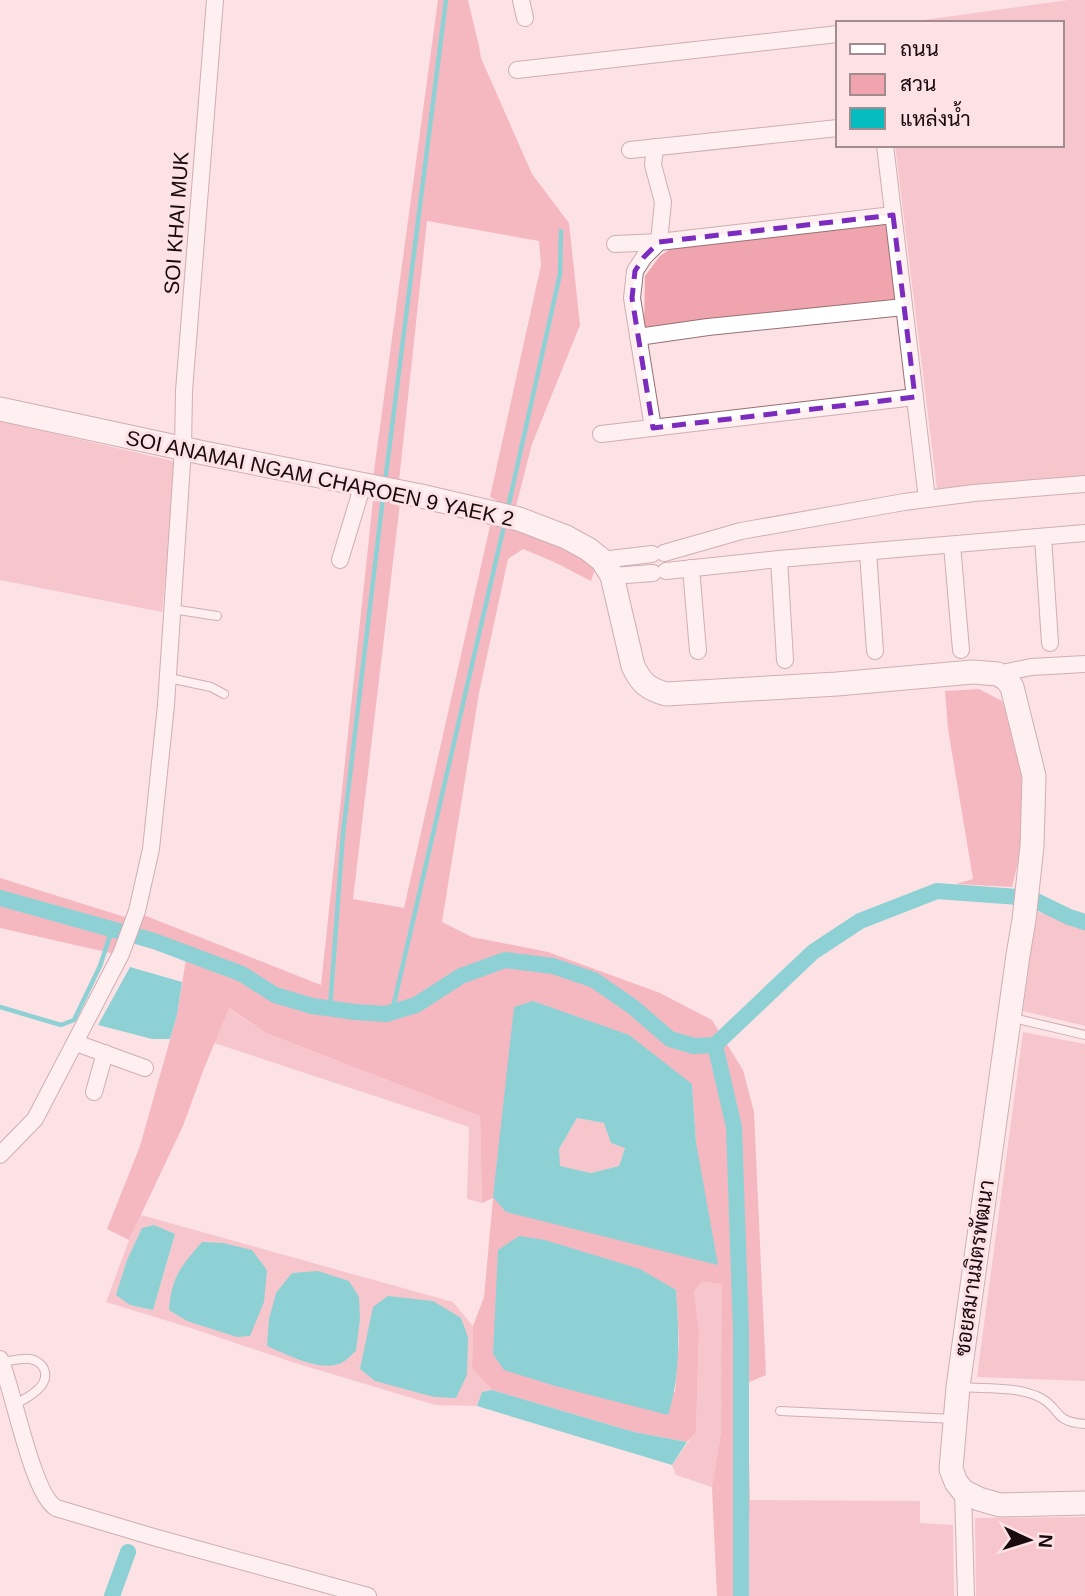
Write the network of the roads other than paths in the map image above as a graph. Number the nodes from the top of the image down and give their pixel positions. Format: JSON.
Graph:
{"nodes":[{"id":1,"x":215,"y":0,"type":"edge"},
{"id":2,"x":521,"y":0,"type":"edge"},
{"id":3,"x":525,"y":18,"type":"dead end"},
{"id":4,"x":836,"y":34,"type":"edge"},
{"id":5,"x":517,"y":70,"type":"dead end"},
{"id":6,"x":836,"y":128,"type":"edge"},
{"id":7,"x":655,"y":147,"type":"junction"},
{"id":8,"x":885,"y":147,"type":"edge"},
{"id":9,"x":630,"y":150,"type":"dead end"},
{"id":10,"x":893,"y":215,"type":"junction"},
{"id":11,"x":659,"y":242,"type":"junction"},
{"id":12,"x":615,"y":244,"type":"dead end"},
{"id":13,"x":904,"y":307,"type":"junction"},
{"id":14,"x":638,"y":337,"type":"junction"},
{"id":15,"x":915,"y":397,"type":"junction"},
{"id":16,"x":0,"y":409,"type":"edge"},
{"id":17,"x":653,"y":428,"type":"junction"},
{"id":18,"x":601,"y":434,"type":"dead end"},
{"id":19,"x":183,"y":449,"type":"junction"},
{"id":20,"x":1085,"y":484,"type":"edge"},
{"id":21,"x":380,"y":488,"type":"junction"},
{"id":22,"x":927,"y":499,"type":"junction"},
{"id":23,"x":1085,"y":533,"type":"edge"},
{"id":24,"x":1043,"y":537,"type":"junction"},
{"id":25,"x":952,"y":545,"type":"junction"},
{"id":26,"x":664,"y":552,"type":"junction"},
{"id":27,"x":868,"y":552,"type":"junction"},
{"id":28,"x":779,"y":559,"type":"junction"},
{"id":29,"x":340,"y":561,"type":"dead end"},
{"id":30,"x":607,"y":568,"type":"junction"},
{"id":31,"x":672,"y":570,"type":"junction"},
{"id":32,"x":172,"y":609,"type":"junction"},
{"id":33,"x":217,"y":617,"type":"dead end"},
{"id":34,"x":1050,"y":643,"type":"dead end"},
{"id":35,"x":961,"y":650,"type":"dead end"},
{"id":36,"x":698,"y":651,"type":"dead end"},
{"id":37,"x":875,"y":652,"type":"dead end"},
{"id":38,"x":785,"y":660,"type":"dead end"},
{"id":39,"x":1085,"y":663,"type":"edge"},
{"id":40,"x":998,"y":674,"type":"junction"},
{"id":41,"x":169,"y":678,"type":"junction"},
{"id":42,"x":224,"y":694,"type":"dead end"},
{"id":43,"x":1009,"y":1018,"type":"junction"},
{"id":44,"x":1085,"y":1035,"type":"edge"},
{"id":45,"x":76,"y":1042,"type":"junction"},
{"id":46,"x":105,"y":1053,"type":"junction"},
{"id":47,"x":145,"y":1068,"type":"dead end"},
{"id":48,"x":94,"y":1092,"type":"dead end"},
{"id":49,"x":0,"y":1155,"type":"edge"},
{"id":50,"x":1,"y":1361,"type":"edge"},
{"id":51,"x":958,"y":1387,"type":"junction"},
{"id":52,"x":14,"y":1405,"type":"junction"},
{"id":53,"x":780,"y":1411,"type":"dead end"},
{"id":54,"x":954,"y":1419,"type":"junction"},
{"id":55,"x":1085,"y":1424,"type":"edge"},
{"id":56,"x":963,"y":1491,"type":"junction"},
{"id":57,"x":1085,"y":1503,"type":"edge"},
{"id":58,"x":368,"y":1596,"type":"edge"},
{"id":59,"x":965,"y":1596,"type":"edge"}],
"edges":[{"from":1,"to":19,"type":"street","name":"SOI KHAI MUK"},
{"from":2,"to":3,"type":"street"},
{"from":4,"to":5,"type":"street"},
{"from":6,"to":7,"type":"street"},
{"from":7,"to":9,"type":"street"},
{"from":7,"to":11,"type":"street"},
{"from":8,"to":10,"type":"street"},
{"from":10,"to":11,"type":"street"},
{"from":10,"to":13,"type":"street"},
{"from":11,"to":12,"type":"street"},
{"from":11,"to":14,"type":"street"},
{"from":13,"to":14,"type":"street"},
{"from":13,"to":15,"type":"street"},
{"from":14,"to":17,"type":"street"},
{"from":15,"to":17,"type":"street"},
{"from":15,"to":22,"type":"street"},
{"from":16,"to":19,"type":"street","name":"SOI ANAMAI NGAM CHAROEN 9 YAEK 2"},
{"from":17,"to":18,"type":"street"},
{"from":19,"to":21,"type":"street","name":"SOI ANAMAI NGAM CHAROEN 9 YAEK 2"},
{"from":19,"to":32,"type":"street","name":"SOI KHAI MUK"},
{"from":20,"to":22,"type":"street"},
{"from":21,"to":29,"type":"street"},
{"from":21,"to":30,"type":"street","name":"SOI ANAMAI NGAM CHAROEN 9 YAEK 2"},
{"from":22,"to":26,"type":"street"},
{"from":23,"to":24,"type":"street"},
{"from":24,"to":25,"type":"street"},
{"from":24,"to":34,"type":"street"},
{"from":25,"to":27,"type":"street"},
{"from":25,"to":35,"type":"street"},
{"from":26,"to":30,"type":"street"},
{"from":26,"to":31,"type":"street"},
{"from":27,"to":28,"type":"street"},
{"from":27,"to":37,"type":"street"},
{"from":28,"to":31,"type":"street"},
{"from":28,"to":38,"type":"street"},
{"from":30,"to":31,"type":"street"},
{"from":30,"to":40,"type":"street"},
{"from":31,"to":36,"type":"street"},
{"from":32,"to":33,"type":"lane"},
{"from":32,"to":41,"type":"street","name":"SOI KHAI MUK"},
{"from":39,"to":40,"type":"street"},
{"from":40,"to":43,"type":"street","name":"ซอยสมานมิตรพัฒนา"},
{"from":41,"to":42,"type":"lane"},
{"from":41,"to":45,"type":"street","name":"SOI KHAI MUK"},
{"from":43,"to":44,"type":"lane"},
{"from":43,"to":51,"type":"street","name":"ซอยสมานมิตรพัฒนา"},
{"from":45,"to":46,"type":"street"},
{"from":45,"to":49,"type":"street","name":"SOI KHAI MUK"},
{"from":46,"to":47,"type":"street"},
{"from":46,"to":48,"type":"street"},
{"from":50,"to":52,"type":"street"},
{"from":50,"to":52,"type":"lane"},
{"from":51,"to":54,"type":"street","name":"ซอยสมานมิตรพัฒนา"},
{"from":51,"to":55,"type":"lane"},
{"from":52,"to":58,"type":"street"},
{"from":53,"to":54,"type":"lane"},
{"from":54,"to":56,"type":"street","name":"ซอยสมานมิตรพัฒนา"},
{"from":56,"to":57,"type":"street"},
{"from":56,"to":59,"type":"street"}]}
